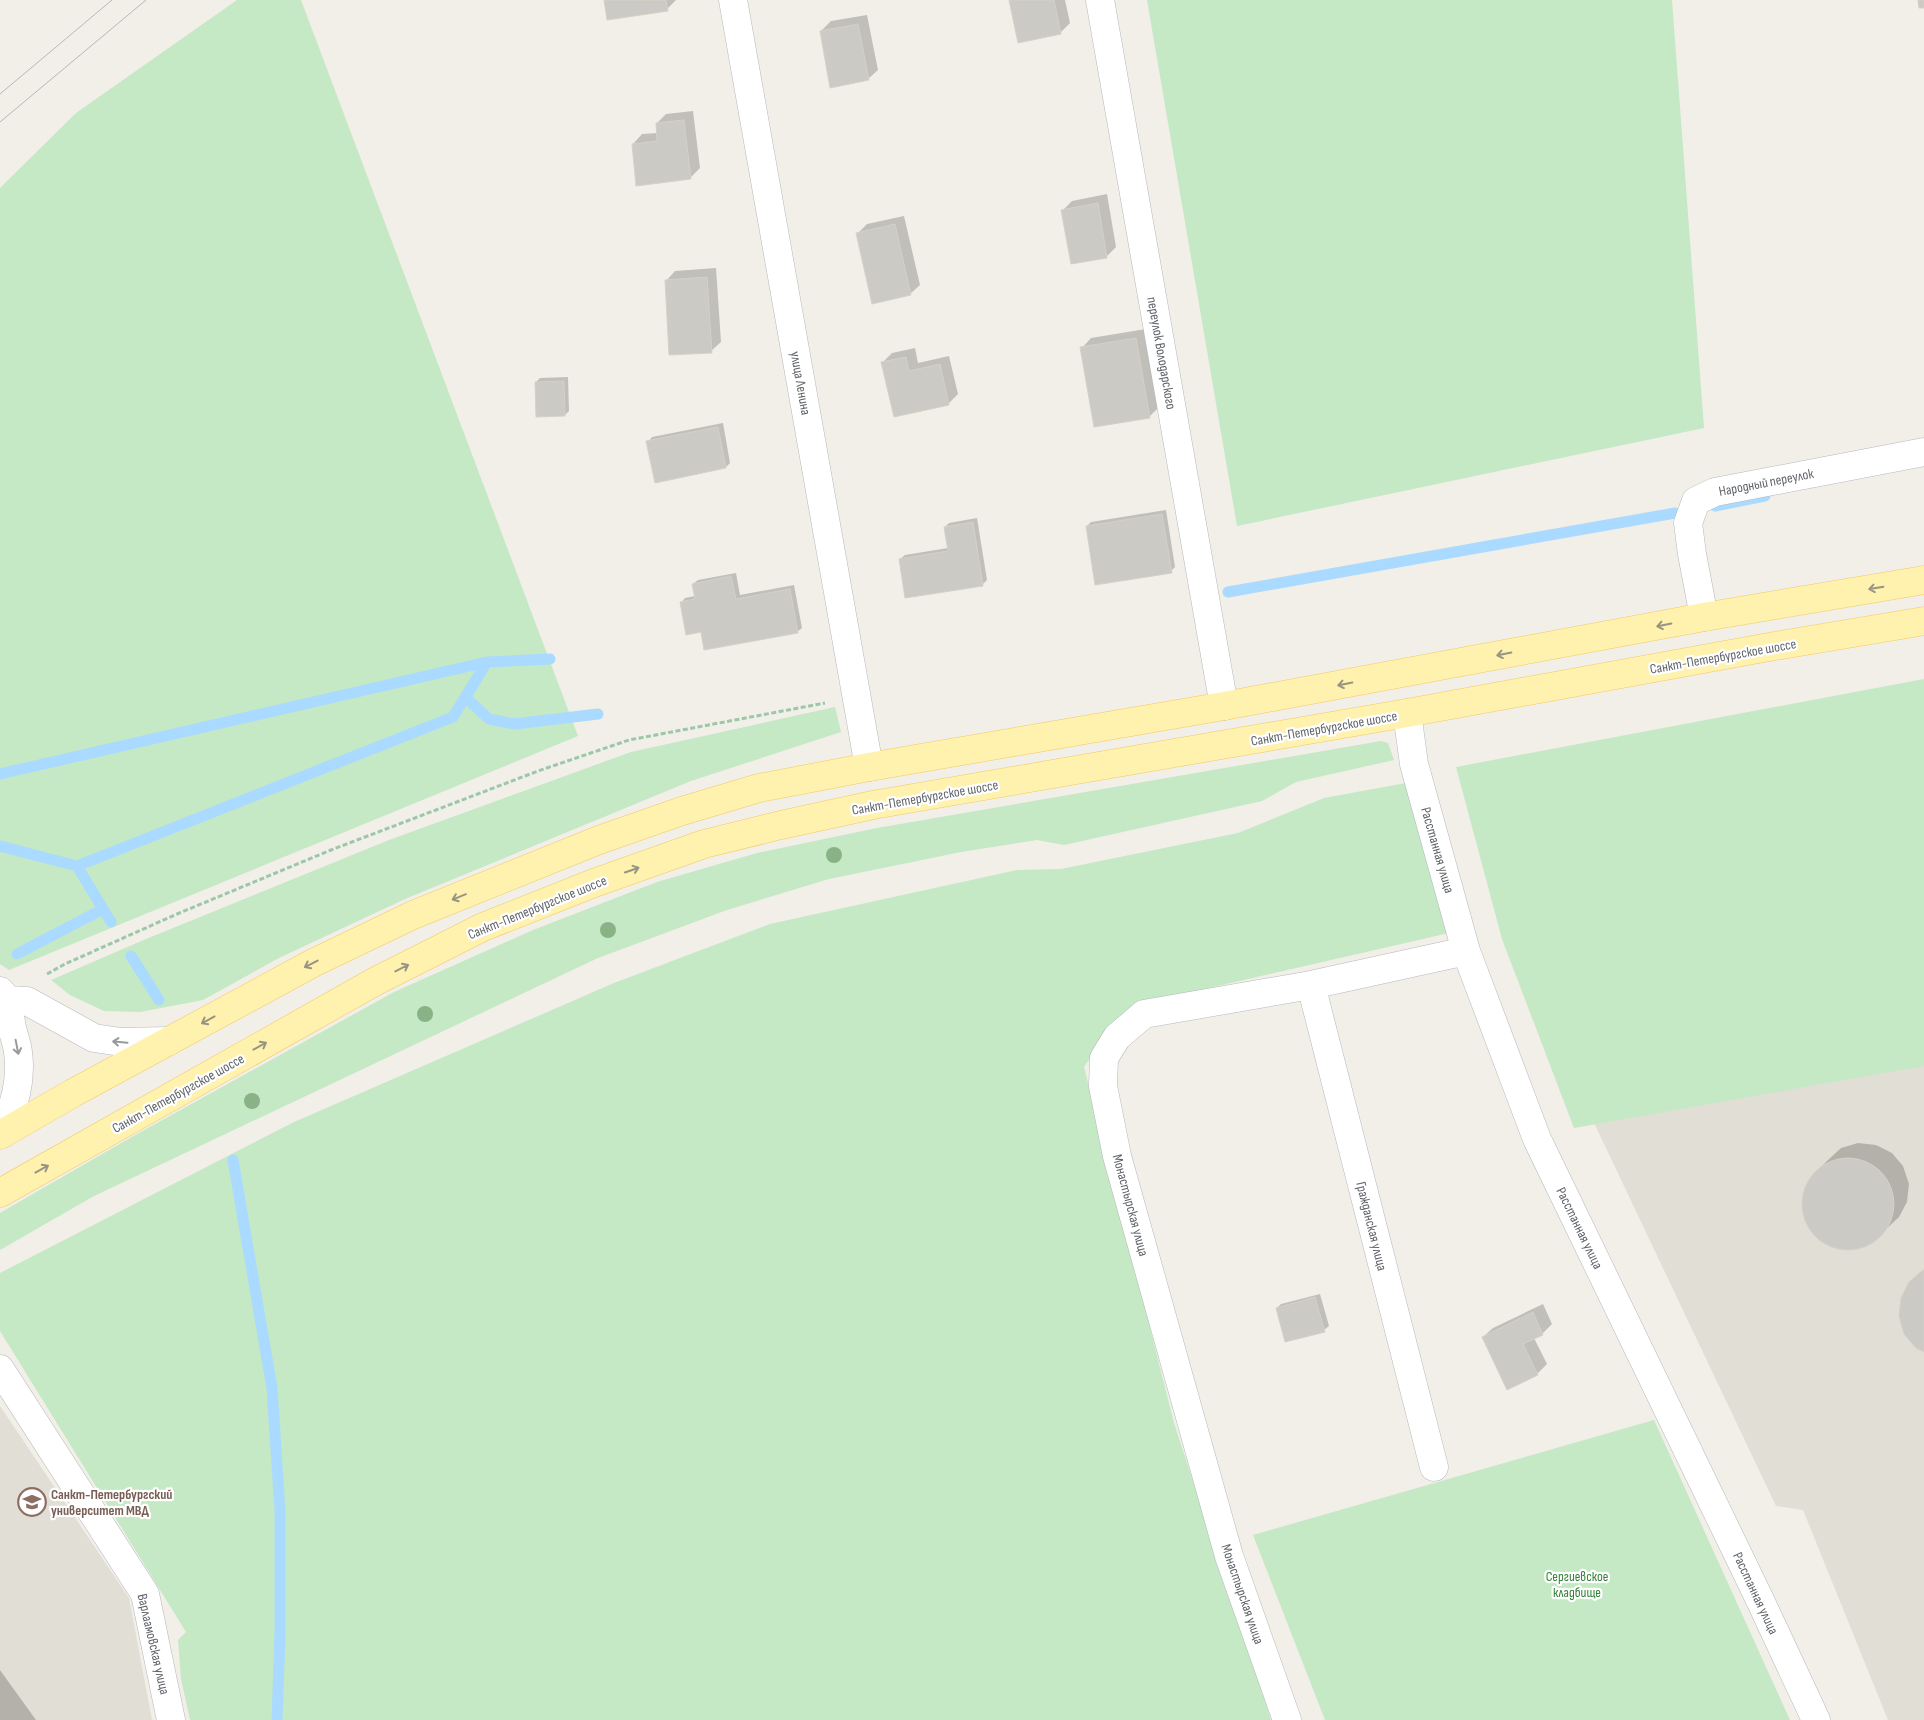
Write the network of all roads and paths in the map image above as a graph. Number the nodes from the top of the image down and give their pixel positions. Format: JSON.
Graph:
{"nodes":[{"id":1,"x":733,"y":0,"type":"edge"},
{"id":2,"x":1100,"y":0,"type":"edge"},
{"id":3,"x":1924,"y":452,"type":"edge"},
{"id":4,"x":1924,"y":580,"type":"edge"},
{"id":5,"x":1704,"y":617,"type":"junction"},
{"id":6,"x":1924,"y":621,"type":"edge"},
{"id":7,"x":825,"y":703,"type":"dead end"},
{"id":8,"x":1224,"y":706,"type":"junction"},
{"id":9,"x":1407,"y":713,"type":"junction"},
{"id":10,"x":869,"y":767,"type":"junction"},
{"id":11,"x":1466,"y":951,"type":"junction"},
{"id":12,"x":42,"y":977,"type":"dead end"},
{"id":13,"x":1311,"y":985,"type":"junction"},
{"id":14,"x":4,"y":995,"type":"edge"},
{"id":15,"x":169,"y":1041,"type":"junction"},
{"id":16,"x":1,"y":1134,"type":"edge"},
{"id":17,"x":0,"y":1194,"type":"edge"},
{"id":18,"x":0,"y":1369,"type":"edge"},
{"id":19,"x":1434,"y":1467,"type":"dead end"},
{"id":20,"x":171,"y":1720,"type":"edge"},
{"id":21,"x":1288,"y":1720,"type":"edge"},
{"id":22,"x":1816,"y":1720,"type":"edge"}],
"edges":[{"from":1,"to":10,"type":"street","name":"улица Ленина"},
{"from":2,"to":8,"type":"street","name":"переулок Володарского"},
{"from":3,"to":5,"type":"street","name":"Народный переулок"},
{"from":4,"to":5,"type":"main road","one_way":true},
{"from":5,"to":8,"type":"main road","one_way":true},
{"from":6,"to":9,"type":"main road","name":"Санкт-Петербургское шоссе"},
{"from":7,"to":12,"type":"path"},
{"from":8,"to":10,"type":"main road"},
{"from":9,"to":11,"type":"street","name":"Расстанная улица"},
{"from":17,"to":9,"type":"main road","name":"Санкт-Петербургское шоссе","one_way":true},
{"from":10,"to":15,"type":"main road","one_way":true},
{"from":11,"to":13,"type":"street","name":"Монастырская улица"},
{"from":11,"to":22,"type":"street","name":"Расстанная улица"},
{"from":13,"to":19,"type":"street","name":"Гражданская улица"},
{"from":13,"to":21,"type":"street","name":"Монастырская улица"},
{"from":15,"to":14,"type":"street","one_way":true},
{"from":14,"to":16,"type":"street","one_way":true},
{"from":15,"to":16,"type":"main road"},
{"from":18,"to":20,"type":"street","name":"Варлаамовская улица"}]}
